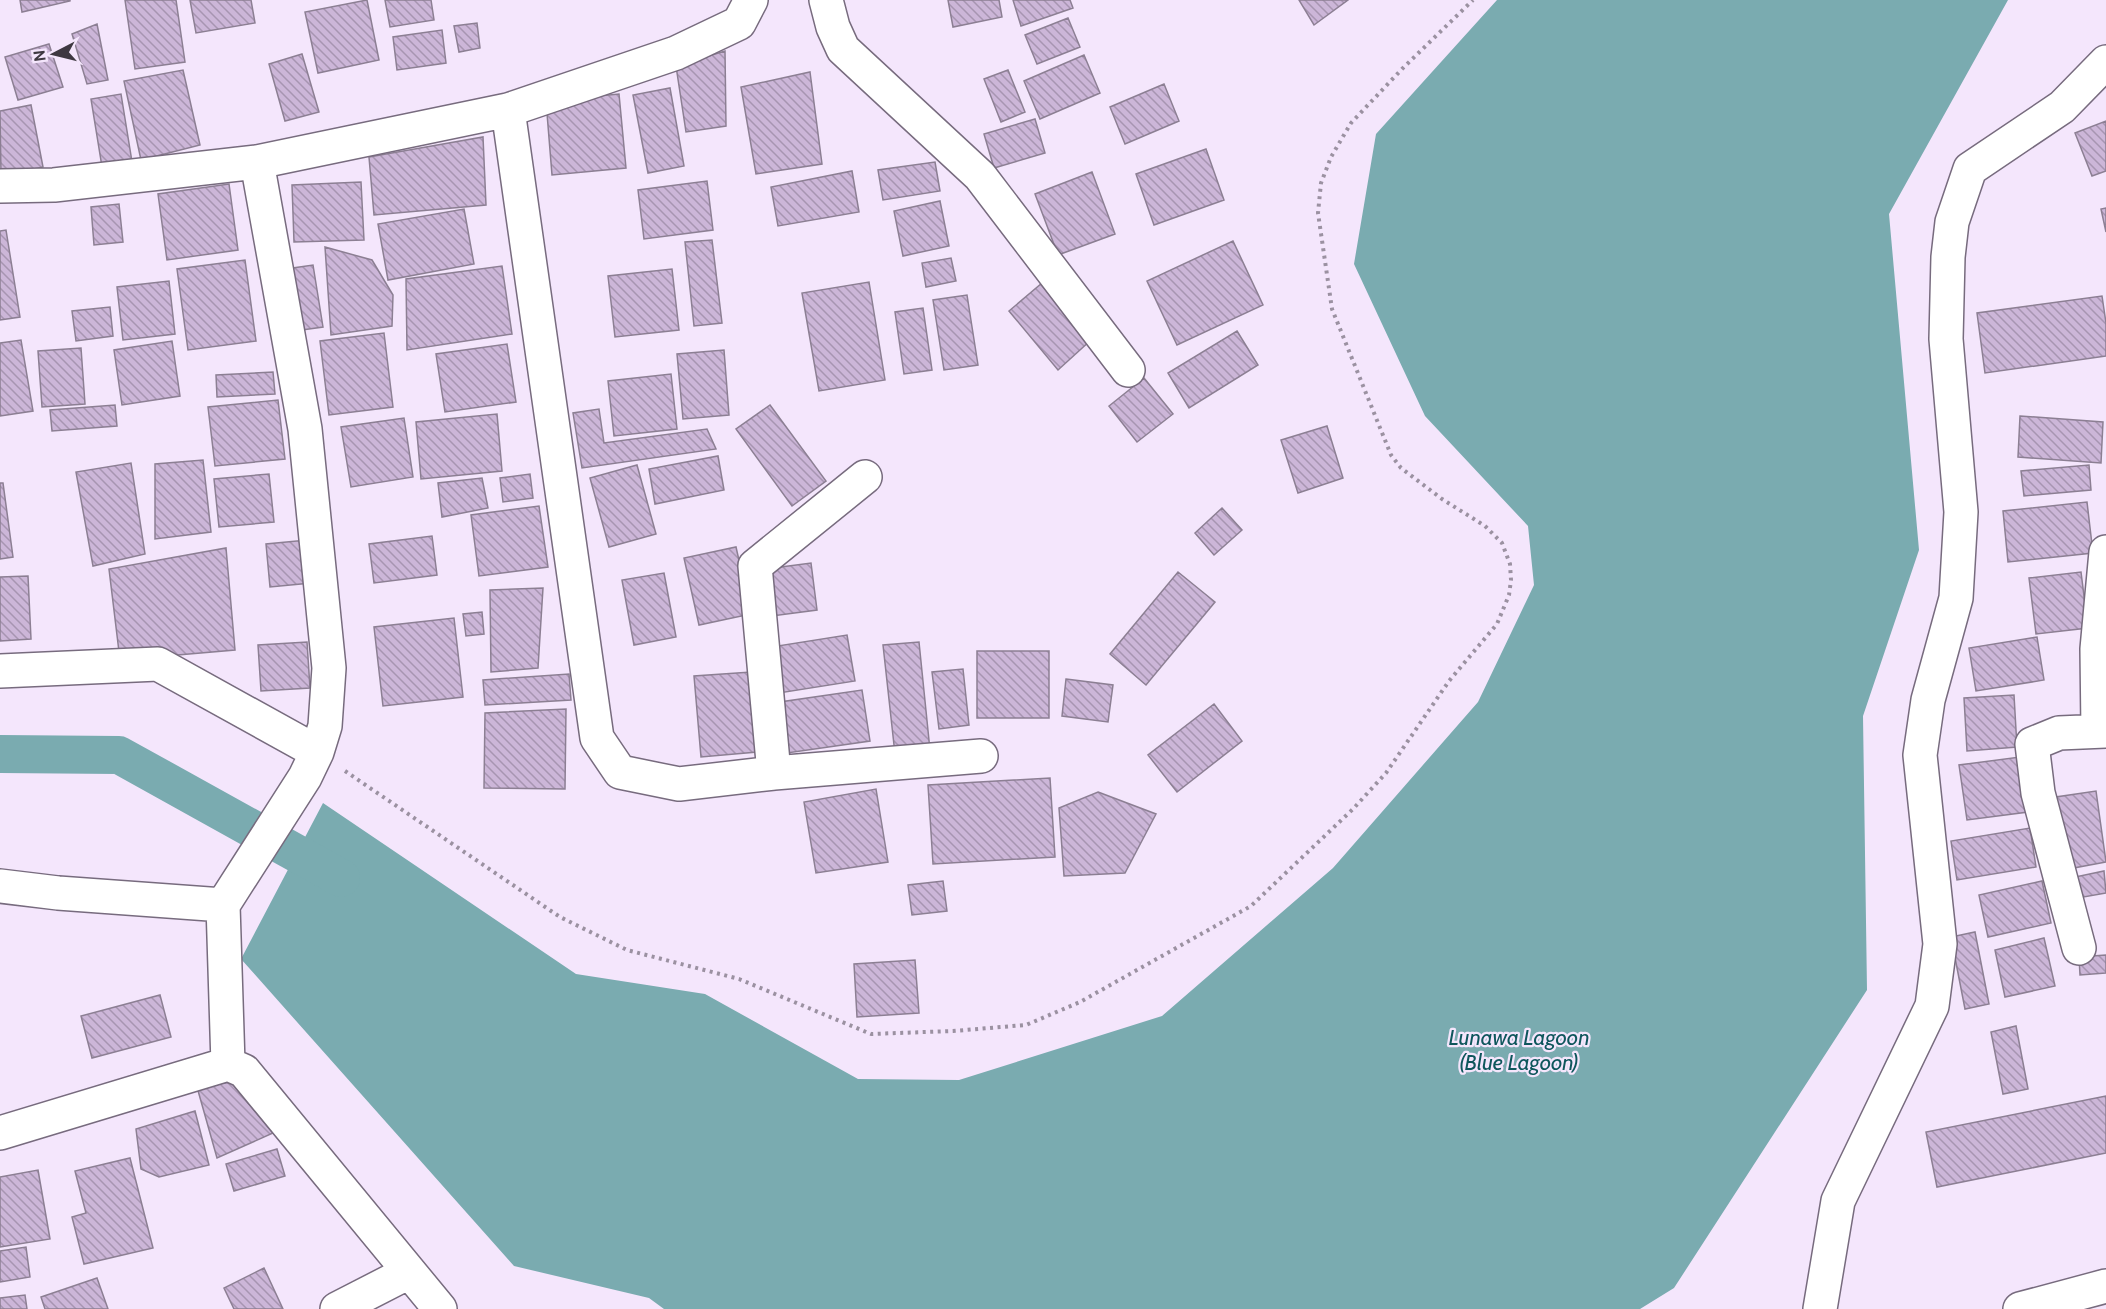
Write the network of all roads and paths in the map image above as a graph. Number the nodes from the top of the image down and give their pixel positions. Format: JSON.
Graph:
{"nodes":[{"id":1,"x":751,"y":0,"type":"edge"},
{"id":2,"x":826,"y":0,"type":"edge"},
{"id":3,"x":1473,"y":0,"type":"edge"},
{"id":4,"x":2106,"y":62,"type":"edge"},
{"id":5,"x":508,"y":110,"type":"junction"},
{"id":6,"x":257,"y":162,"type":"junction"},
{"id":7,"x":0,"y":186,"type":"edge"},
{"id":8,"x":1128,"y":370,"type":"dead end"},
{"id":9,"x":865,"y":477,"type":"dead end"},
{"id":10,"x":2106,"y":552,"type":"edge"},
{"id":11,"x":0,"y":671,"type":"edge"},
{"id":12,"x":2102,"y":731,"type":"edge"},
{"id":13,"x":981,"y":756,"type":"dead end"},
{"id":14,"x":311,"y":764,"type":"junction"},
{"id":15,"x":774,"y":772,"type":"junction"},
{"id":16,"x":0,"y":886,"type":"edge"},
{"id":17,"x":227,"y":898,"type":"junction"},
{"id":18,"x":2079,"y":948,"type":"dead end"},
{"id":19,"x":228,"y":1064,"type":"junction"},
{"id":20,"x":0,"y":1133,"type":"edge"},
{"id":21,"x":410,"y":1272,"type":"junction"},
{"id":22,"x":2106,"y":1286,"type":"edge"},
{"id":23,"x":337,"y":1309,"type":"edge"},
{"id":24,"x":440,"y":1309,"type":"edge"},
{"id":25,"x":1820,"y":1309,"type":"edge"},
{"id":26,"x":2020,"y":1309,"type":"edge"}],
"edges":[{"from":1,"to":5,"type":"street"},
{"from":2,"to":8,"type":"street"},
{"from":3,"to":14,"type":"path"},
{"from":4,"to":25,"type":"street"},
{"from":5,"to":6,"type":"street"},
{"from":5,"to":15,"type":"street"},
{"from":6,"to":7,"type":"street"},
{"from":6,"to":14,"type":"street"},
{"from":9,"to":15,"type":"street"},
{"from":10,"to":12,"type":"street"},
{"from":11,"to":14,"type":"street"},
{"from":12,"to":18,"type":"street"},
{"from":13,"to":15,"type":"street"},
{"from":14,"to":17,"type":"street"},
{"from":16,"to":17,"type":"street"},
{"from":17,"to":19,"type":"street"},
{"from":19,"to":20,"type":"street"},
{"from":19,"to":21,"type":"street"},
{"from":21,"to":23,"type":"street"},
{"from":21,"to":24,"type":"street"},
{"from":22,"to":26,"type":"street"}]}
